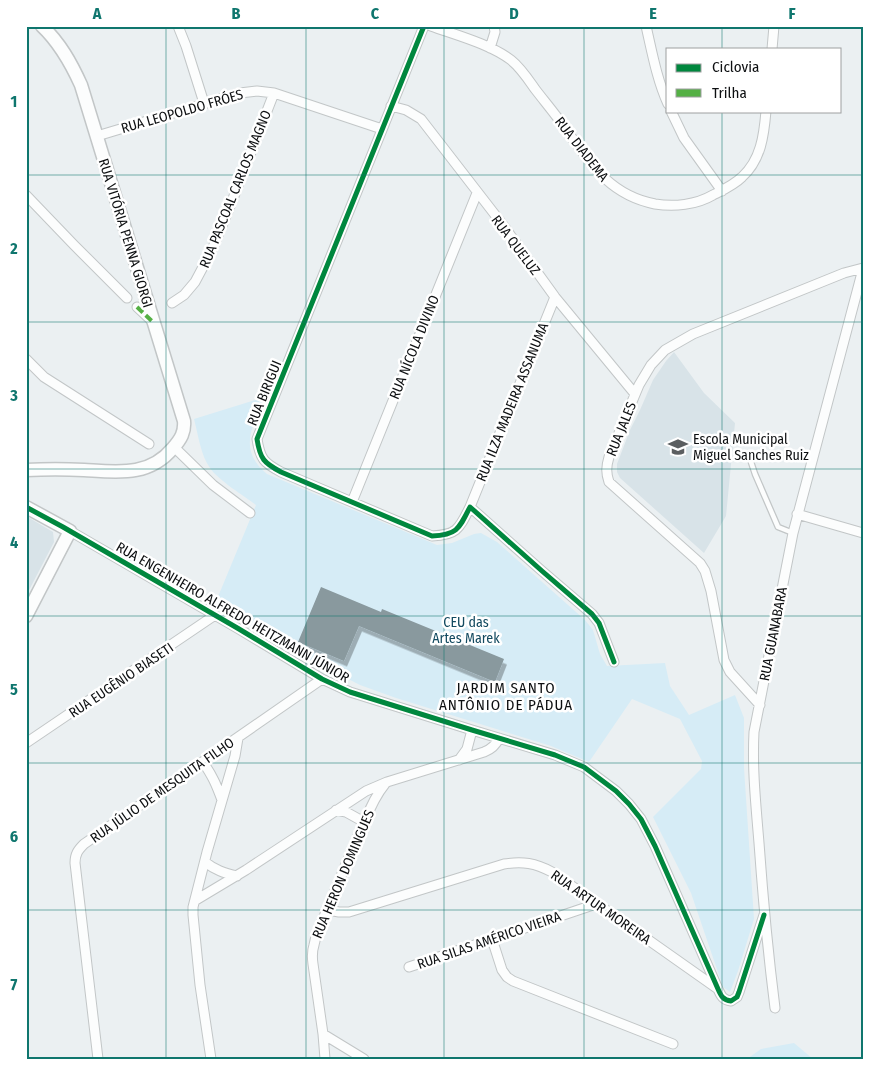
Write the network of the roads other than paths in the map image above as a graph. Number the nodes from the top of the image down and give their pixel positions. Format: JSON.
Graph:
{"nodes":[{"id":1,"x":42,"y":26,"type":"edge"},
{"id":2,"x":178,"y":26,"type":"edge"},
{"id":3,"x":424,"y":26,"type":"edge"},
{"id":4,"x":431,"y":26,"type":"edge"},
{"id":5,"x":494,"y":26,"type":"edge"},
{"id":6,"x":646,"y":26,"type":"edge"},
{"id":7,"x":774,"y":26,"type":"edge"},
{"id":8,"x":490,"y":48,"type":"junction"},
{"id":9,"x":772,"y":48,"type":"edge"},
{"id":10,"x":274,"y":93,"type":"junction"},
{"id":11,"x":666,"y":98,"type":"edge"},
{"id":12,"x":204,"y":103,"type":"junction"},
{"id":13,"x":391,"y":106,"type":"junction"},
{"id":14,"x":671,"y":112,"type":"edge"},
{"id":15,"x":766,"y":112,"type":"edge"},
{"id":16,"x":382,"y":128,"type":"junction"},
{"id":17,"x":97,"y":136,"type":"junction"},
{"id":18,"x":722,"y":191,"type":"junction"},
{"id":19,"x":477,"y":193,"type":"junction"},
{"id":20,"x":26,"y":195,"type":"edge"},
{"id":21,"x":863,"y":268,"type":"edge"},
{"id":22,"x":555,"y":297,"type":"junction"},
{"id":23,"x":127,"y":298,"type":"dead end"},
{"id":24,"x":172,"y":304,"type":"dead end"},
{"id":25,"x":137,"y":307,"type":"dead end"},
{"id":26,"x":154,"y":323,"type":"junction"},
{"id":27,"x":26,"y":360,"type":"edge"},
{"id":28,"x":635,"y":394,"type":"junction"},
{"id":29,"x":149,"y":444,"type":"dead end"},
{"id":30,"x":174,"y":447,"type":"junction"},
{"id":31,"x":751,"y":462,"type":"dead end"},
{"id":32,"x":49,"y":469,"type":"junction"},
{"id":33,"x":26,"y":470,"type":"edge"},
{"id":34,"x":26,"y":476,"type":"edge"},
{"id":35,"x":352,"y":502,"type":"junction"},
{"id":36,"x":470,"y":507,"type":"junction"},
{"id":37,"x":28,"y":508,"type":"edge"},
{"id":38,"x":250,"y":513,"type":"dead end"},
{"id":39,"x":797,"y":514,"type":"junction"},
{"id":40,"x":70,"y":531,"type":"junction"},
{"id":41,"x":793,"y":532,"type":"junction"},
{"id":42,"x":863,"y":533,"type":"edge"},
{"id":43,"x":215,"y":615,"type":"junction"},
{"id":44,"x":26,"y":616,"type":"edge"},
{"id":45,"x":614,"y":662,"type":"dead end"},
{"id":46,"x":322,"y":679,"type":"junction"},
{"id":47,"x":760,"y":704,"type":"junction"},
{"id":48,"x":472,"y":730,"type":"junction"},
{"id":49,"x":238,"y":738,"type":"junction"},
{"id":50,"x":500,"y":738,"type":"junction"},
{"id":51,"x":26,"y":743,"type":"edge"},
{"id":52,"x":458,"y":760,"type":"junction"},
{"id":53,"x":203,"y":762,"type":"junction"},
{"id":54,"x":387,"y":782,"type":"junction"},
{"id":55,"x":222,"y":801,"type":"junction"},
{"id":56,"x":336,"y":810,"type":"junction"},
{"id":57,"x":364,"y":822,"type":"junction"},
{"id":58,"x":205,"y":862,"type":"junction"},
{"id":59,"x":237,"y":876,"type":"junction"},
{"id":60,"x":196,"y":900,"type":"junction"},
{"id":61,"x":596,"y":904,"type":"junction"},
{"id":62,"x":328,"y":910,"type":"junction"},
{"id":63,"x":764,"y":915,"type":"junction"},
{"id":64,"x":492,"y":939,"type":"junction"},
{"id":65,"x":409,"y":967,"type":"dead end"},
{"id":66,"x":718,"y":989,"type":"junction"},
{"id":67,"x":775,"y":1008,"type":"dead end"},
{"id":68,"x":323,"y":1034,"type":"junction"},
{"id":69,"x":673,"y":1044,"type":"dead end"},
{"id":70,"x":98,"y":1059,"type":"edge"},
{"id":71,"x":211,"y":1059,"type":"edge"},
{"id":72,"x":325,"y":1059,"type":"edge"},
{"id":73,"x":364,"y":1059,"type":"edge"}],
"edges":[{"from":1,"to":17,"type":"street","name":"RUA VITÓRIA PENNA GIORGI"},
{"from":2,"to":12,"type":"street"},
{"from":3,"to":13,"type":"street","name":"RUA BIRIGUI"},
{"from":4,"to":8,"type":"street","name":"RUA DIADEMA"},
{"from":5,"to":8,"type":"street"},
{"from":6,"to":11,"type":"street"},
{"from":7,"to":9,"type":"street"},
{"from":8,"to":18,"type":"street","name":"RUA DIADEMA"},
{"from":10,"to":12,"type":"street","name":"RUA LEOPOLDO FRÓES"},
{"from":10,"to":16,"type":"street","name":"RUA LEOPOLDO FRÓES"},
{"from":10,"to":24,"type":"street","name":"RUA PASCOAL CARLOS MAGNO"},
{"from":12,"to":17,"type":"street","name":"RUA LEOPOLDO FRÓES"},
{"from":13,"to":16,"type":"street","name":"RUA BIRIGUI"},
{"from":13,"to":19,"type":"street","name":"RUA QUELUZ"},
{"from":14,"to":18,"type":"street"},
{"from":15,"to":18,"type":"street","name":"RUA DIADEMA"},
{"from":16,"to":35,"type":"street","name":"RUA BIRIGUI"},
{"from":17,"to":26,"type":"street","name":"RUA VITÓRIA PENNA GIORGI"},
{"from":19,"to":22,"type":"street","name":"RUA QUELUZ"},
{"from":19,"to":35,"type":"street","name":"RUA NÍCOLA DIVINO"},
{"from":20,"to":23,"type":"street"},
{"from":21,"to":28,"type":"street","name":"RUA JALES"},
{"from":21,"to":39,"type":"street","name":"RUA GUANABARA"},
{"from":22,"to":28,"type":"street","name":"RUA QUELUZ"},
{"from":22,"to":36,"type":"street","name":"RUA ILZA MADEIRA ASSANUMA"},
{"from":25,"to":26,"type":"street"},
{"from":26,"to":30,"type":"street","name":"RUA VITÓRIA PENNA GIORGI"},
{"from":27,"to":29,"type":"street"},
{"from":28,"to":47,"type":"street","name":"RUA JALES"},
{"from":30,"to":32,"type":"street"},
{"from":30,"to":38,"type":"street"},
{"from":31,"to":41,"type":"lane"},
{"from":32,"to":33,"type":"street"},
{"from":32,"to":34,"type":"street"},
{"from":35,"to":36,"type":"street","name":"RUA BIRIGUI"},
{"from":36,"to":45,"type":"street"},
{"from":37,"to":40,"type":"street","name":"RUA ENGENHEIRO ALFREDO HEITZMANN JÚNIOR"},
{"from":39,"to":41,"type":"street","name":"RUA GUANABARA"},
{"from":39,"to":42,"type":"street"},
{"from":40,"to":43,"type":"street","name":"RUA ENGENHEIRO ALFREDO HEITZMANN JÚNIOR"},
{"from":40,"to":44,"type":"street"},
{"from":41,"to":47,"type":"street","name":"RUA GUANABARA"},
{"from":43,"to":46,"type":"street","name":"RUA ENGENHEIRO ALFREDO HEITZMANN JÚNIOR"},
{"from":43,"to":51,"type":"street","name":"RUA EUGÊNIO BIASETI"},
{"from":46,"to":48,"type":"street","name":"RUA ENGENHEIRO ALFREDO HEITZMANN JÚNIOR"},
{"from":46,"to":49,"type":"street","name":"RUA JÚLIO DE MESQUITA FILHO"},
{"from":47,"to":63,"type":"street","name":"RUA GUANABARA"},
{"from":48,"to":50,"type":"street","name":"RUA ENGENHEIRO ALFREDO HEITZMANN JÚNIOR"},
{"from":48,"to":52,"type":"street"},
{"from":49,"to":53,"type":"street","name":"RUA JÚLIO DE MESQUITA FILHO"},
{"from":49,"to":55,"type":"street"},
{"from":50,"to":52,"type":"street"},
{"from":50,"to":66,"type":"street","name":"RUA ENGENHEIRO ALFREDO HEITZMANN JÚNIOR"},
{"from":52,"to":54,"type":"street"},
{"from":53,"to":55,"type":"street"},
{"from":53,"to":70,"type":"street","name":"RUA JÚLIO DE MESQUITA FILHO"},
{"from":54,"to":56,"type":"street"},
{"from":54,"to":57,"type":"street","name":"RUA HERON DOMINGUES"},
{"from":55,"to":58,"type":"street"},
{"from":56,"to":57,"type":"street"},
{"from":56,"to":59,"type":"street"},
{"from":57,"to":62,"type":"street","name":"RUA HERON DOMINGUES"},
{"from":58,"to":59,"type":"street"},
{"from":58,"to":60,"type":"street"},
{"from":59,"to":60,"type":"street"},
{"from":60,"to":71,"type":"street"},
{"from":61,"to":62,"type":"street","name":"RUA ARTUR MOREIRA"},
{"from":61,"to":64,"type":"street","name":"RUA SILAS AMÉRICO VIEIRA"},
{"from":61,"to":66,"type":"street","name":"RUA ARTUR MOREIRA"},
{"from":62,"to":68,"type":"street","name":"RUA HERON DOMINGUES"},
{"from":63,"to":66,"type":"street"},
{"from":63,"to":67,"type":"street","name":"RUA GUANABARA"},
{"from":64,"to":65,"type":"street","name":"RUA SILAS AMÉRICO VIEIRA"},
{"from":64,"to":69,"type":"street"},
{"from":68,"to":72,"type":"street","name":"RUA HERON DOMINGUES"},
{"from":68,"to":73,"type":"street"}]}
